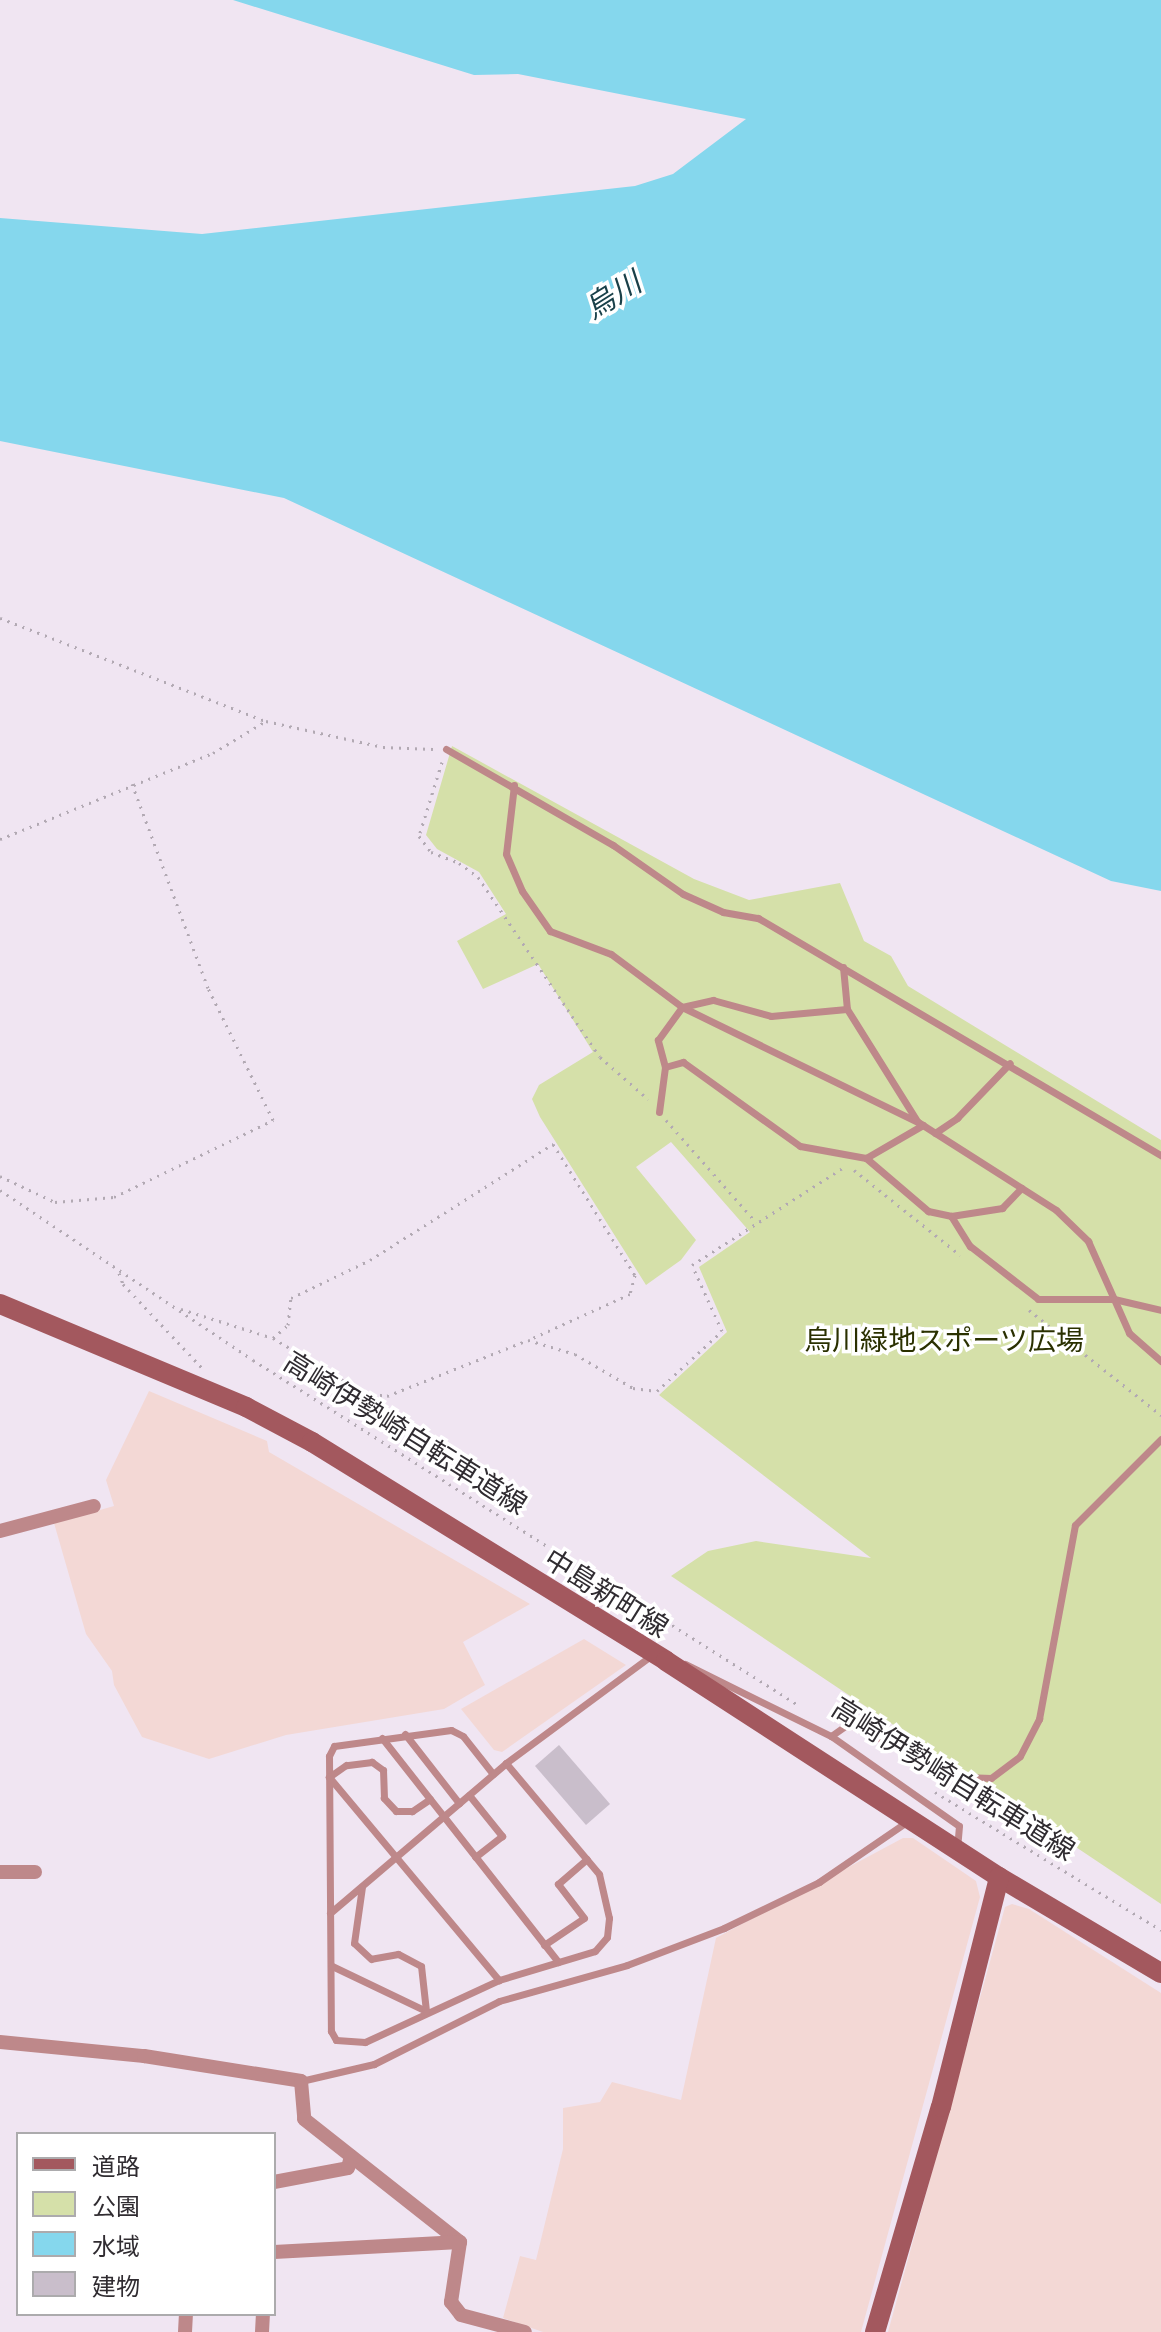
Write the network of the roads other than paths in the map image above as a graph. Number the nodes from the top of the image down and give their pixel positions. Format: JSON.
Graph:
{"nodes":[{"id":1,"x":446,"y":749,"type":"road end"},
{"id":2,"x":514,"y":785,"type":"junction"},
{"id":3,"x":843,"y":967,"type":"junction"},
{"id":4,"x":682,"y":1007,"type":"junction"},
{"id":5,"x":847,"y":1009,"type":"junction"},
{"id":6,"x":1010,"y":1063,"type":"junction"},
{"id":7,"x":665,"y":1067,"type":"junction"},
{"id":8,"x":659,"y":1112,"type":"road end"},
{"id":9,"x":920,"y":1124,"type":"junction"},
{"id":10,"x":935,"y":1133,"type":"junction"},
{"id":11,"x":1161,"y":1155,"type":"edge"},
{"id":12,"x":866,"y":1158,"type":"junction"},
{"id":13,"x":1021,"y":1188,"type":"junction"},
{"id":14,"x":951,"y":1216,"type":"junction"},
{"id":15,"x":1114,"y":1299,"type":"junction"},
{"id":16,"x":1161,"y":1299,"type":"edge"},
{"id":17,"x":0,"y":1304,"type":"edge"},
{"id":18,"x":1159,"y":1309,"type":"edge"},
{"id":19,"x":1161,"y":1361,"type":"edge"},
{"id":20,"x":1161,"y":1439,"type":"edge"},
{"id":21,"x":94,"y":1506,"type":"dead end"},
{"id":22,"x":0,"y":1531,"type":"edge"},
{"id":23,"x":660,"y":1657,"type":"junction"},
{"id":24,"x":405,"y":1734,"type":"junction"},
{"id":25,"x":831,"y":1736,"type":"junction"},
{"id":26,"x":382,"y":1738,"type":"junction"},
{"id":27,"x":506,"y":1763,"type":"junction"},
{"id":28,"x":493,"y":1774,"type":"junction"},
{"id":29,"x":329,"y":1777,"type":"junction"},
{"id":30,"x":469,"y":1795,"type":"junction"},
{"id":31,"x":430,"y":1799,"type":"junction"},
{"id":32,"x":459,"y":1803,"type":"junction"},
{"id":33,"x":443,"y":1816,"type":"junction"},
{"id":34,"x":909,"y":1820,"type":"junction"},
{"id":35,"x":957,"y":1849,"type":"junction"},
{"id":36,"x":397,"y":1856,"type":"junction"},
{"id":37,"x":475,"y":1857,"type":"junction"},
{"id":38,"x":587,"y":1859,"type":"junction"},
{"id":39,"x":0,"y":1872,"type":"edge"},
{"id":40,"x":35,"y":1872,"type":"dead end"},
{"id":41,"x":999,"y":1877,"type":"junction"},
{"id":42,"x":363,"y":1885,"type":"junction"},
{"id":43,"x":330,"y":1913,"type":"junction"},
{"id":44,"x":544,"y":1945,"type":"junction"},
{"id":45,"x":558,"y":1962,"type":"junction"},
{"id":46,"x":332,"y":1966,"type":"junction"},
{"id":47,"x":1161,"y":1973,"type":"edge"},
{"id":48,"x":499,"y":1980,"type":"junction"},
{"id":49,"x":426,"y":2011,"type":"junction"},
{"id":50,"x":0,"y":2042,"type":"edge"},
{"id":51,"x":301,"y":2081,"type":"junction"},
{"id":52,"x":351,"y":2156,"type":"junction"},
{"id":53,"x":276,"y":2182,"type":"edge"},
{"id":54,"x":460,"y":2242,"type":"junction"},
{"id":55,"x":276,"y":2251,"type":"edge"},
{"id":56,"x":525,"y":2332,"type":"edge"},
{"id":57,"x":875,"y":2332,"type":"edge"}],
"edges":[{"from":1,"to":2,"type":"lane"},
{"from":2,"to":3,"type":"lane"},
{"from":2,"to":4,"type":"lane"},
{"from":3,"to":5,"type":"lane"},
{"from":3,"to":6,"type":"lane"},
{"from":4,"to":5,"type":"lane"},
{"from":4,"to":7,"type":"lane"},
{"from":4,"to":9,"type":"lane"},
{"from":5,"to":9,"type":"lane"},
{"from":6,"to":10,"type":"lane"},
{"from":6,"to":11,"type":"lane"},
{"from":7,"to":8,"type":"lane"},
{"from":7,"to":12,"type":"lane"},
{"from":9,"to":10,"type":"lane"},
{"from":9,"to":12,"type":"lane"},
{"from":10,"to":13,"type":"lane"},
{"from":12,"to":14,"type":"lane"},
{"from":13,"to":14,"type":"lane"},
{"from":13,"to":15,"type":"lane"},
{"from":14,"to":15,"type":"lane"},
{"from":15,"to":18,"type":"lane"},
{"from":15,"to":19,"type":"lane"},
{"from":16,"to":18,"type":"lane"},
{"from":17,"to":23,"type":"main road","name":"中島新町線"},
{"from":20,"to":25,"type":"lane"},
{"from":21,"to":22,"type":"street"},
{"from":23,"to":25,"type":"lane"},
{"from":23,"to":27,"type":"lane"},
{"from":23,"to":34,"type":"main road","name":"中島新町線"},
{"from":24,"to":26,"type":"lane"},
{"from":24,"to":28,"type":"lane"},
{"from":24,"to":32,"type":"lane"},
{"from":25,"to":35,"type":"lane"},
{"from":26,"to":29,"type":"lane"},
{"from":26,"to":31,"type":"lane"},
{"from":27,"to":28,"type":"lane"},
{"from":27,"to":38,"type":"lane"},
{"from":28,"to":30,"type":"lane"},
{"from":29,"to":31,"type":"lane"},
{"from":29,"to":36,"type":"lane"},
{"from":29,"to":43,"type":"lane"},
{"from":30,"to":32,"type":"lane"},
{"from":30,"to":37,"type":"lane"},
{"from":31,"to":33,"type":"lane"},
{"from":32,"to":33,"type":"lane"},
{"from":33,"to":36,"type":"lane"},
{"from":33,"to":37,"type":"lane"},
{"from":34,"to":35,"type":"main road","name":"中島新町線"},
{"from":34,"to":51,"type":"lane"},
{"from":35,"to":41,"type":"main road","name":"中島新町線"},
{"from":36,"to":42,"type":"lane"},
{"from":36,"to":48,"type":"lane"},
{"from":37,"to":44,"type":"lane"},
{"from":38,"to":44,"type":"lane"},
{"from":38,"to":45,"type":"lane"},
{"from":39,"to":40,"type":"street"},
{"from":41,"to":47,"type":"main road","name":"中島新町線"},
{"from":41,"to":57,"type":"main road"},
{"from":42,"to":43,"type":"lane"},
{"from":42,"to":49,"type":"lane"},
{"from":43,"to":46,"type":"lane"},
{"from":44,"to":45,"type":"lane"},
{"from":45,"to":48,"type":"lane"},
{"from":46,"to":49,"type":"lane"},
{"from":46,"to":49,"type":"lane"},
{"from":48,"to":49,"type":"lane"},
{"from":50,"to":51,"type":"street"},
{"from":51,"to":52,"type":"street"},
{"from":52,"to":53,"type":"street"},
{"from":52,"to":54,"type":"street"},
{"from":54,"to":55,"type":"street"},
{"from":54,"to":56,"type":"street"}]}
